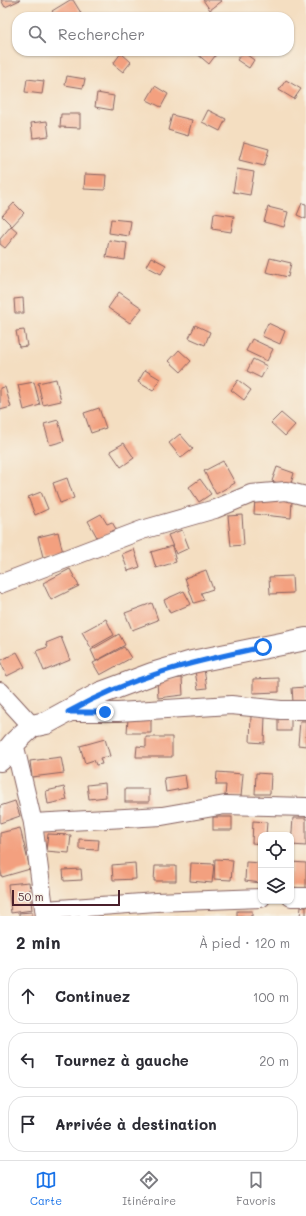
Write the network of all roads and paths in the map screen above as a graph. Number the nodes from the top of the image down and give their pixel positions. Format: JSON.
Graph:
{"nodes":[{"id":1,"x":306,"y":496,"type":"edge"},
{"id":2,"x":0,"y":584,"type":"edge"},
{"id":3,"x":306,"y":639,"type":"edge"},
{"id":4,"x":0,"y":691,"type":"edge"},
{"id":5,"x":306,"y":710,"type":"edge"},
{"id":6,"x":68,"y":712,"type":"junction"},
{"id":7,"x":32,"y":726,"type":"junction"},
{"id":8,"x":7,"y":751,"type":"edge"},
{"id":9,"x":306,"y":807,"type":"edge"},
{"id":10,"x":33,"y":823,"type":"junction"},
{"id":11,"x":294,"y":897,"type":"edge"},
{"id":12,"x":306,"y":897,"type":"edge"},
{"id":13,"x":258,"y":898,"type":"edge"},
{"id":14,"x":45,"y":913,"type":"edge"}],
"edges":[{"from":1,"to":2,"type":"street"},
{"from":3,"to":6,"type":"street"},
{"from":4,"to":7,"type":"street"},
{"from":5,"to":6,"type":"street"},
{"from":6,"to":7,"type":"street"},
{"from":7,"to":8,"type":"street"},
{"from":8,"to":10,"type":"street"},
{"from":9,"to":10,"type":"street"},
{"from":10,"to":14,"type":"street"},
{"from":11,"to":12,"type":"street"},
{"from":13,"to":14,"type":"street"}]}
